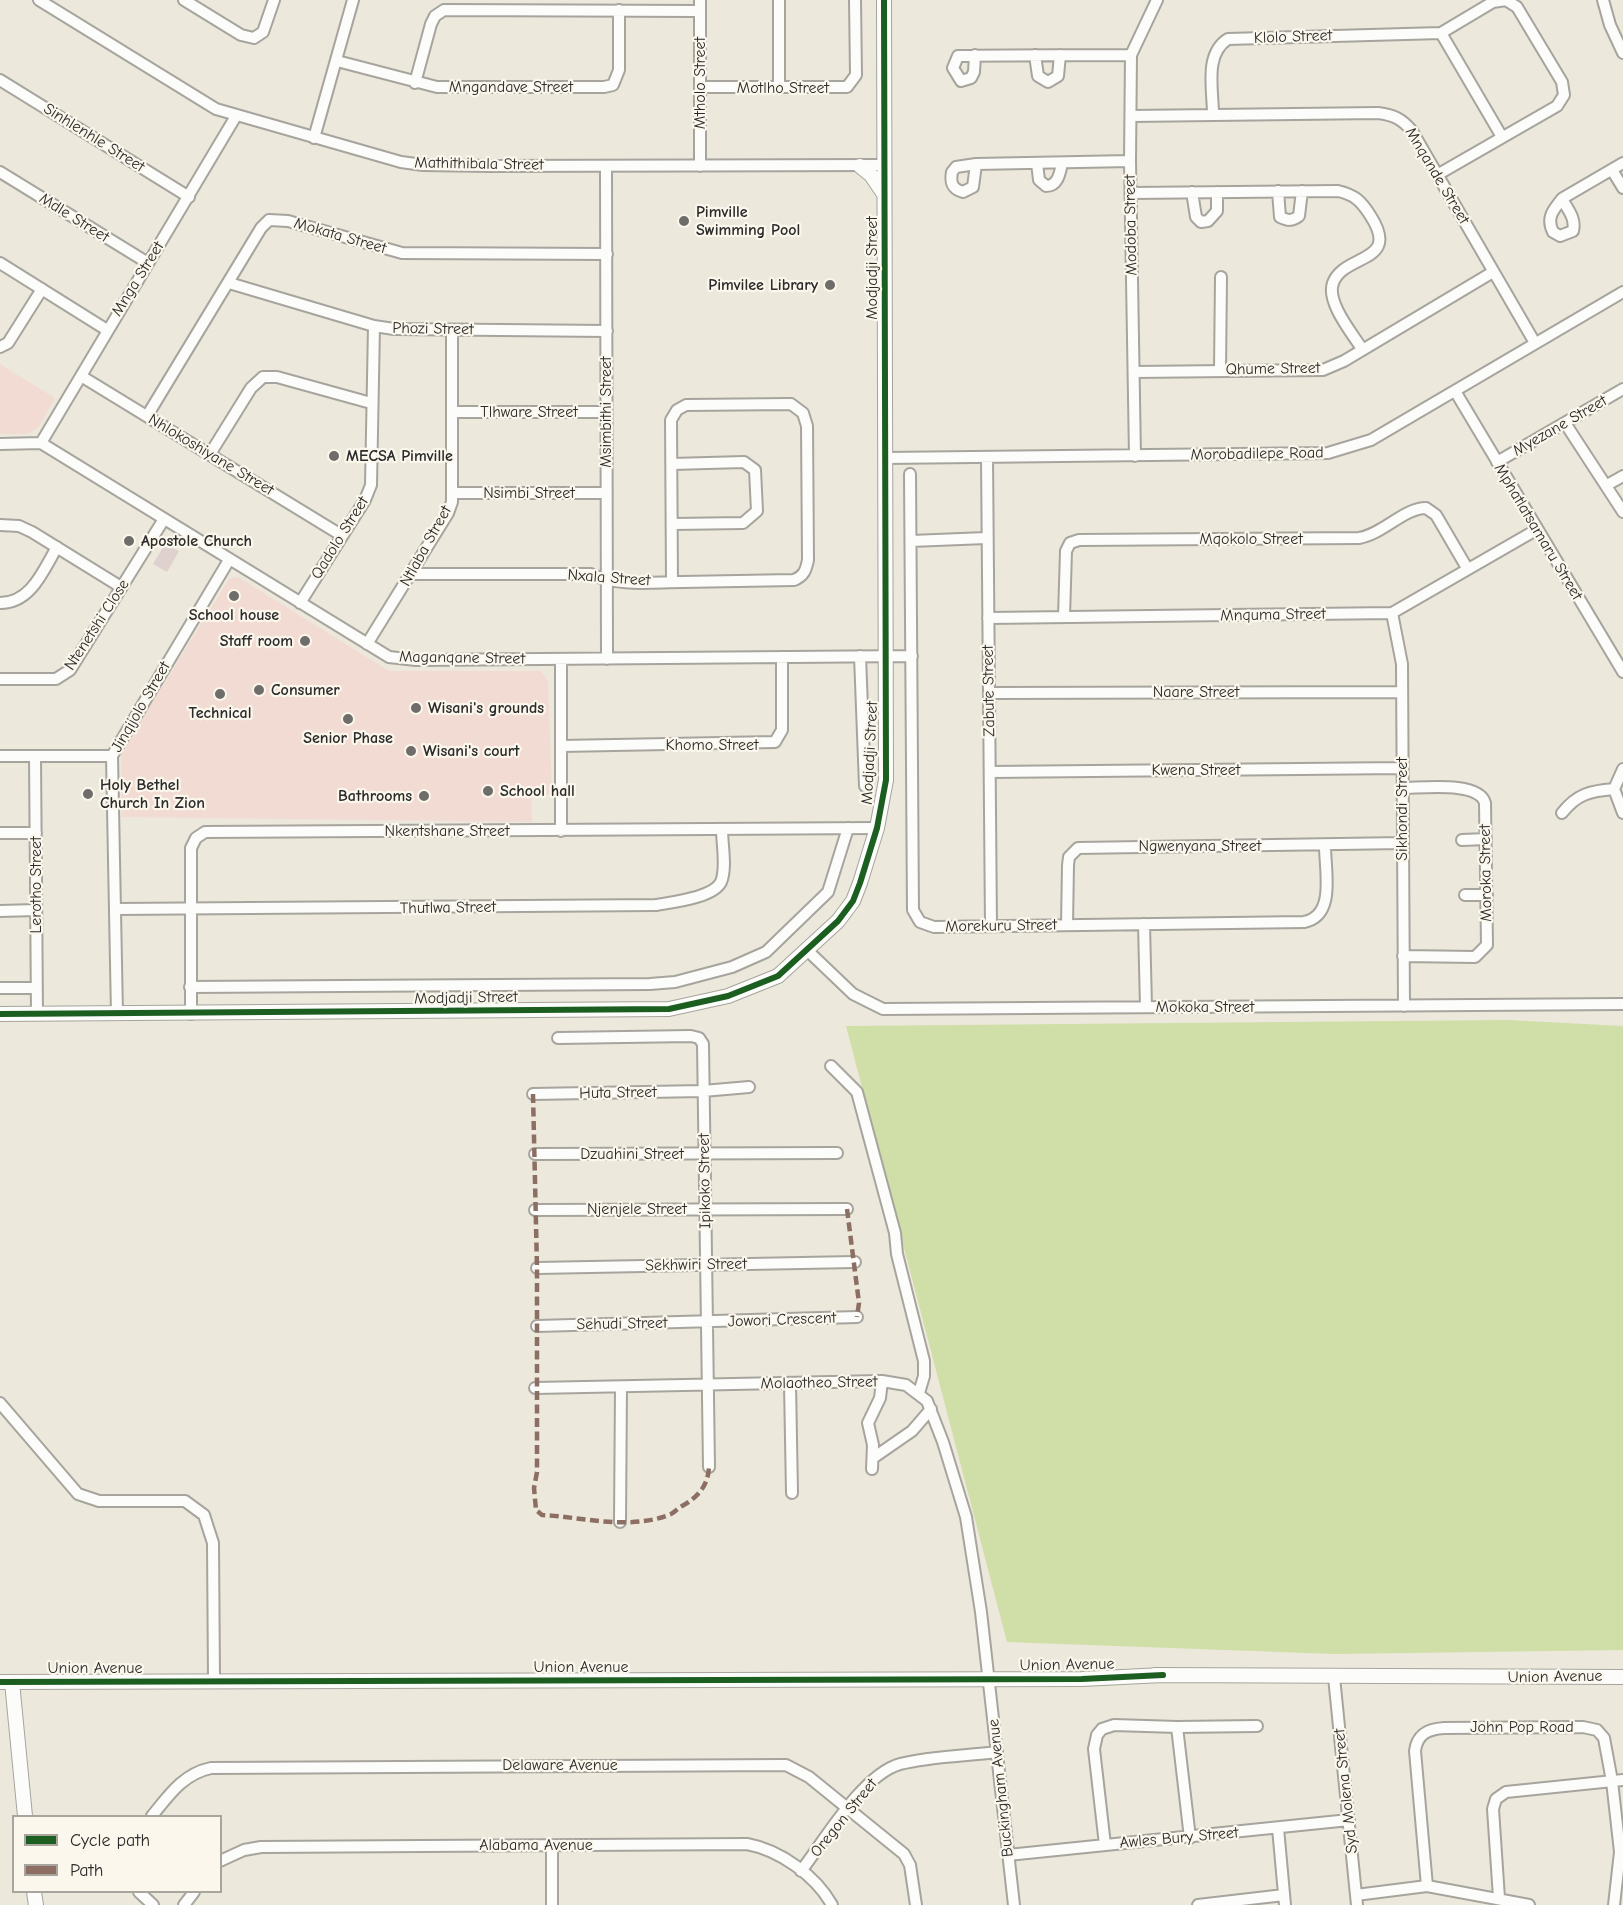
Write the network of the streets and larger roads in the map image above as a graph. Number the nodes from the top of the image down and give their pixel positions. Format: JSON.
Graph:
{"nodes":[{"id":1,"x":39,"y":0,"type":"edge"},
{"id":2,"x":184,"y":0,"type":"edge"},
{"id":3,"x":274,"y":0,"type":"edge"},
{"id":4,"x":353,"y":0,"type":"edge"},
{"id":5,"x":779,"y":0,"type":"edge"},
{"id":6,"x":855,"y":0,"type":"edge"},
{"id":7,"x":884,"y":0,"type":"edge"},
{"id":8,"x":1157,"y":0,"type":"edge"},
{"id":9,"x":1603,"y":0,"type":"edge"},
{"id":10,"x":700,"y":5,"type":"edge"},
{"id":11,"x":620,"y":10,"type":"junction"},
{"id":12,"x":1441,"y":33,"type":"junction"},
{"id":13,"x":1623,"y":53,"type":"edge"},
{"id":14,"x":975,"y":55,"type":"dead end"},
{"id":15,"x":1035,"y":55,"type":"junction"},
{"id":16,"x":1060,"y":55,"type":"junction"},
{"id":17,"x":1131,"y":55,"type":"junction"},
{"id":18,"x":337,"y":61,"type":"junction"},
{"id":19,"x":0,"y":80,"type":"edge"},
{"id":20,"x":416,"y":83,"type":"junction"},
{"id":21,"x":700,"y":87,"type":"junction"},
{"id":22,"x":779,"y":88,"type":"junction"},
{"id":23,"x":1213,"y":115,"type":"junction"},
{"id":24,"x":236,"y":116,"type":"junction"},
{"id":25,"x":1131,"y":116,"type":"junction"},
{"id":26,"x":1502,"y":137,"type":"junction"},
{"id":27,"x":314,"y":138,"type":"junction"},
{"id":28,"x":1130,"y":161,"type":"junction"},
{"id":29,"x":1062,"y":163,"type":"junction"},
{"id":30,"x":1623,"y":163,"type":"edge"},
{"id":31,"x":976,"y":164,"type":"dead end"},
{"id":32,"x":1037,"y":164,"type":"junction"},
{"id":33,"x":885,"y":165,"type":"junction"},
{"id":34,"x":606,"y":166,"type":"junction"},
{"id":35,"x":700,"y":166,"type":"junction"},
{"id":36,"x":860,"y":166,"type":"junction"},
{"id":37,"x":1612,"y":170,"type":"junction"},
{"id":38,"x":0,"y":172,"type":"edge"},
{"id":39,"x":1437,"y":175,"type":"junction"},
{"id":40,"x":1623,"y":188,"type":"edge"},
{"id":41,"x":1278,"y":191,"type":"junction"},
{"id":42,"x":1302,"y":191,"type":"junction"},
{"id":43,"x":1192,"y":192,"type":"junction"},
{"id":44,"x":1217,"y":192,"type":"junction"},
{"id":45,"x":1131,"y":193,"type":"junction"},
{"id":46,"x":885,"y":196,"type":"junction"},
{"id":47,"x":189,"y":197,"type":"junction"},
{"id":48,"x":1562,"y":199,"type":"dead end"},
{"id":49,"x":607,"y":254,"type":"junction"},
{"id":50,"x":0,"y":263,"type":"edge"},
{"id":51,"x":148,"y":263,"type":"junction"},
{"id":52,"x":1493,"y":272,"type":"junction"},
{"id":53,"x":1221,"y":277,"type":"dead end"},
{"id":54,"x":229,"y":283,"type":"junction"},
{"id":55,"x":42,"y":289,"type":"junction"},
{"id":56,"x":1623,"y":292,"type":"edge"},
{"id":57,"x":374,"y":326,"type":"junction"},
{"id":58,"x":107,"y":330,"type":"junction"},
{"id":59,"x":452,"y":330,"type":"junction"},
{"id":60,"x":607,"y":331,"type":"junction"},
{"id":61,"x":1535,"y":344,"type":"junction"},
{"id":62,"x":0,"y":347,"type":"edge"},
{"id":63,"x":1362,"y":349,"type":"junction"},
{"id":64,"x":1220,"y":370,"type":"junction"},
{"id":65,"x":1134,"y":372,"type":"junction"},
{"id":66,"x":81,"y":376,"type":"junction"},
{"id":67,"x":1623,"y":389,"type":"edge"},
{"id":68,"x":1455,"y":391,"type":"junction"},
{"id":69,"x":372,"y":403,"type":"junction"},
{"id":70,"x":453,"y":412,"type":"junction"},
{"id":71,"x":605,"y":412,"type":"junction"},
{"id":72,"x":147,"y":416,"type":"junction"},
{"id":73,"x":1566,"y":423,"type":"junction"},
{"id":74,"x":41,"y":443,"type":"junction"},
{"id":75,"x":0,"y":444,"type":"edge"},
{"id":76,"x":210,"y":454,"type":"junction"},
{"id":77,"x":1135,"y":456,"type":"junction"},
{"id":78,"x":987,"y":457,"type":"junction"},
{"id":79,"x":885,"y":458,"type":"junction"},
{"id":80,"x":1497,"y":462,"type":"junction"},
{"id":81,"x":672,"y":464,"type":"junction"},
{"id":82,"x":910,"y":474,"type":"dead end"},
{"id":83,"x":1623,"y":476,"type":"edge"},
{"id":84,"x":1607,"y":485,"type":"junction"},
{"id":85,"x":453,"y":493,"type":"junction"},
{"id":86,"x":606,"y":493,"type":"junction"},
{"id":87,"x":1623,"y":512,"type":"edge"},
{"id":88,"x":164,"y":519,"type":"junction"},
{"id":89,"x":673,"y":524,"type":"junction"},
{"id":90,"x":0,"y":525,"type":"edge"},
{"id":91,"x":1536,"y":530,"type":"junction"},
{"id":92,"x":341,"y":536,"type":"junction"},
{"id":93,"x":986,"y":538,"type":"junction"},
{"id":94,"x":911,"y":541,"type":"junction"},
{"id":95,"x":57,"y":547,"type":"junction"},
{"id":96,"x":229,"y":560,"type":"junction"},
{"id":97,"x":1467,"y":568,"type":"junction"},
{"id":98,"x":412,"y":574,"type":"junction"},
{"id":99,"x":606,"y":581,"type":"junction"},
{"id":100,"x":672,"y":582,"type":"junction"},
{"id":101,"x":122,"y":587,"type":"junction"},
{"id":102,"x":0,"y":603,"type":"edge"},
{"id":103,"x":300,"y":603,"type":"junction"},
{"id":104,"x":1392,"y":614,"type":"junction"},
{"id":105,"x":1064,"y":617,"type":"junction"},
{"id":106,"x":988,"y":618,"type":"junction"},
{"id":107,"x":368,"y":644,"type":"junction"},
{"id":108,"x":860,"y":656,"type":"junction"},
{"id":109,"x":887,"y":656,"type":"junction"},
{"id":110,"x":912,"y":656,"type":"junction"},
{"id":111,"x":782,"y":657,"type":"junction"},
{"id":112,"x":607,"y":658,"type":"junction"},
{"id":113,"x":561,"y":659,"type":"junction"},
{"id":114,"x":1623,"y":672,"type":"edge"},
{"id":115,"x":0,"y":679,"type":"edge"},
{"id":116,"x":1401,"y":692,"type":"junction"},
{"id":117,"x":990,"y":693,"type":"junction"},
{"id":118,"x":561,"y":746,"type":"junction"},
{"id":119,"x":0,"y":756,"type":"edge"},
{"id":120,"x":35,"y":756,"type":"junction"},
{"id":121,"x":111,"y":756,"type":"junction"},
{"id":122,"x":1402,"y":768,"type":"junction"},
{"id":123,"x":1623,"y":769,"type":"edge"},
{"id":124,"x":990,"y":772,"type":"junction"},
{"id":125,"x":865,"y":786,"type":"dead end"},
{"id":126,"x":1403,"y":788,"type":"junction"},
{"id":127,"x":1614,"y":789,"type":"junction"},
{"id":128,"x":1562,"y":813,"type":"dead end"},
{"id":129,"x":1623,"y":813,"type":"edge"},
{"id":130,"x":848,"y":828,"type":"junction"},
{"id":131,"x":877,"y":828,"type":"junction"},
{"id":132,"x":722,"y":830,"type":"junction"},
{"id":133,"x":561,"y":831,"type":"junction"},
{"id":134,"x":0,"y":833,"type":"edge"},
{"id":135,"x":36,"y":833,"type":"junction"},
{"id":136,"x":1486,"y":839,"type":"junction"},
{"id":137,"x":1462,"y":840,"type":"dead end"},
{"id":138,"x":1403,"y":843,"type":"junction"},
{"id":139,"x":1325,"y":846,"type":"junction"},
{"id":140,"x":1487,"y":895,"type":"junction"},
{"id":141,"x":1465,"y":896,"type":"dead end"},
{"id":142,"x":116,"y":909,"type":"junction"},
{"id":143,"x":36,"y":910,"type":"junction"},
{"id":144,"x":189,"y":910,"type":"junction"},
{"id":145,"x":0,"y":911,"type":"edge"},
{"id":146,"x":1144,"y":924,"type":"junction"},
{"id":147,"x":1067,"y":925,"type":"junction"},
{"id":148,"x":991,"y":926,"type":"junction"},
{"id":149,"x":808,"y":951,"type":"junction"},
{"id":150,"x":1403,"y":956,"type":"junction"},
{"id":151,"x":190,"y":987,"type":"junction"},
{"id":152,"x":0,"y":988,"type":"edge"},
{"id":153,"x":36,"y":988,"type":"junction"},
{"id":154,"x":1623,"y":1004,"type":"edge"},
{"id":155,"x":1404,"y":1006,"type":"junction"},
{"id":156,"x":1146,"y":1007,"type":"junction"},
{"id":157,"x":0,"y":1014,"type":"edge"},
{"id":158,"x":37,"y":1014,"type":"junction"},
{"id":159,"x":117,"y":1014,"type":"junction"},
{"id":160,"x":191,"y":1014,"type":"junction"},
{"id":161,"x":558,"y":1038,"type":"dead end"},
{"id":162,"x":831,"y":1066,"type":"dead end"},
{"id":163,"x":749,"y":1087,"type":"dead end"},
{"id":164,"x":703,"y":1091,"type":"junction"},
{"id":165,"x":533,"y":1094,"type":"dead end"},
{"id":166,"x":837,"y":1153,"type":"dead end"},
{"id":167,"x":535,"y":1154,"type":"dead end"},
{"id":168,"x":705,"y":1155,"type":"junction"},
{"id":169,"x":706,"y":1209,"type":"junction"},
{"id":170,"x":847,"y":1209,"type":"dead end"},
{"id":171,"x":535,"y":1210,"type":"dead end"},
{"id":172,"x":855,"y":1262,"type":"dead end"},
{"id":173,"x":706,"y":1265,"type":"junction"},
{"id":174,"x":537,"y":1268,"type":"dead end"},
{"id":175,"x":857,"y":1317,"type":"dead end"},
{"id":176,"x":707,"y":1322,"type":"junction"},
{"id":177,"x":537,"y":1326,"type":"dead end"},
{"id":178,"x":882,"y":1381,"type":"junction"},
{"id":179,"x":790,"y":1384,"type":"junction"},
{"id":180,"x":708,"y":1385,"type":"junction"},
{"id":181,"x":621,"y":1387,"type":"junction"},
{"id":182,"x":535,"y":1388,"type":"dead end"},
{"id":183,"x":919,"y":1392,"type":"junction"},
{"id":184,"x":0,"y":1403,"type":"edge"},
{"id":185,"x":931,"y":1409,"type":"junction"},
{"id":186,"x":709,"y":1467,"type":"dead end"},
{"id":187,"x":792,"y":1493,"type":"dead end"},
{"id":188,"x":620,"y":1522,"type":"dead end"},
{"id":189,"x":988,"y":1675,"type":"junction"},
{"id":190,"x":1334,"y":1677,"type":"junction"},
{"id":191,"x":1623,"y":1677,"type":"edge"},
{"id":192,"x":214,"y":1680,"type":"junction"},
{"id":193,"x":6,"y":1682,"type":"edge"},
{"id":194,"x":1257,"y":1726,"type":"dead end"},
{"id":195,"x":1177,"y":1727,"type":"junction"},
{"id":196,"x":997,"y":1752,"type":"junction"},
{"id":197,"x":1618,"y":1780,"type":"edge"},
{"id":198,"x":849,"y":1809,"type":"junction"},
{"id":199,"x":25,"y":1815,"type":"edge"},
{"id":200,"x":154,"y":1815,"type":"edge"},
{"id":201,"x":1349,"y":1821,"type":"junction"},
{"id":202,"x":1278,"y":1828,"type":"junction"},
{"id":203,"x":1190,"y":1838,"type":"junction"},
{"id":204,"x":1106,"y":1845,"type":"junction"},
{"id":205,"x":552,"y":1846,"type":"junction"},
{"id":206,"x":1622,"y":1852,"type":"edge"},
{"id":207,"x":1008,"y":1855,"type":"junction"},
{"id":208,"x":222,"y":1860,"type":"edge"},
{"id":209,"x":801,"y":1871,"type":"junction"},
{"id":210,"x":1427,"y":1886,"type":"junction"},
{"id":211,"x":140,"y":1893,"type":"edge"},
{"id":212,"x":193,"y":1893,"type":"edge"},
{"id":213,"x":1499,"y":1898,"type":"junction"},
{"id":214,"x":1284,"y":1900,"type":"edge"},
{"id":215,"x":1357,"y":1900,"type":"edge"},
{"id":216,"x":153,"y":1905,"type":"edge"},
{"id":217,"x":184,"y":1905,"type":"edge"},
{"id":218,"x":552,"y":1905,"type":"edge"},
{"id":219,"x":832,"y":1905,"type":"edge"},
{"id":220,"x":916,"y":1905,"type":"edge"},
{"id":221,"x":1014,"y":1905,"type":"edge"},
{"id":222,"x":1198,"y":1905,"type":"edge"},
{"id":223,"x":1529,"y":1905,"type":"edge"},
{"id":224,"x":1614,"y":1905,"type":"edge"}],
"edges":[{"from":1,"to":24,"type":"street","name":"Mathithibala Street"},
{"from":2,"to":3,"type":"street"},
{"from":4,"to":18,"type":"street"},
{"from":5,"to":22,"type":"street"},
{"from":6,"to":22,"type":"street","name":"Motlho Street"},
{"from":7,"to":33,"type":"street","name":"Modjadji Street"},
{"from":8,"to":17,"type":"street","name":"Modoba Street"},
{"from":9,"to":13,"type":"street"},
{"from":10,"to":11,"type":"street"},
{"from":10,"to":21,"type":"street","name":"Mtholo Street"},
{"from":11,"to":20,"type":"street"},
{"from":11,"to":20,"type":"street","name":"Mngandave Street"},
{"from":12,"to":23,"type":"street","name":"Klolo Street"},
{"from":12,"to":26,"type":"street"},
{"from":12,"to":26,"type":"street"},
{"from":14,"to":15,"type":"street"},
{"from":15,"to":16,"type":"street"},
{"from":15,"to":16,"type":"street"},
{"from":16,"to":17,"type":"street"},
{"from":17,"to":25,"type":"street","name":"Modoba Street"},
{"from":18,"to":20,"type":"street","name":"Mngandave Street"},
{"from":18,"to":27,"type":"street"},
{"from":19,"to":47,"type":"street","name":"Sinhlenhle Street"},
{"from":21,"to":22,"type":"street","name":"Motlho Street"},
{"from":21,"to":35,"type":"street","name":"Mtholo Street"},
{"from":23,"to":25,"type":"street","name":"Mnqande Street"},
{"from":23,"to":39,"type":"street","name":"Mnqande Street"},
{"from":24,"to":27,"type":"street","name":"Mathithibala Street"},
{"from":24,"to":47,"type":"street","name":"Mnga Street"},
{"from":25,"to":28,"type":"street","name":"Modoba Street"},
{"from":26,"to":39,"type":"street"},
{"from":27,"to":34,"type":"street","name":"Mathithibala Street"},
{"from":28,"to":29,"type":"street"},
{"from":28,"to":45,"type":"street","name":"Modoba Street"},
{"from":29,"to":32,"type":"street"},
{"from":29,"to":32,"type":"street"},
{"from":30,"to":37,"type":"street"},
{"from":31,"to":32,"type":"street"},
{"from":33,"to":36,"type":"street","name":"Mathithibala Street"},
{"from":33,"to":46,"type":"street","name":"Modjadji Street"},
{"from":34,"to":35,"type":"street","name":"Mathithibala Street"},
{"from":34,"to":49,"type":"street","name":"Msimbithi Street"},
{"from":35,"to":36,"type":"street","name":"Mathithibala Street"},
{"from":36,"to":46,"type":"street"},
{"from":37,"to":40,"type":"street"},
{"from":37,"to":48,"type":"street"},
{"from":38,"to":51,"type":"street","name":"Mdle Street"},
{"from":39,"to":52,"type":"street","name":"Mnqande Street"},
{"from":41,"to":42,"type":"street"},
{"from":41,"to":42,"type":"street"},
{"from":41,"to":44,"type":"street"},
{"from":42,"to":63,"type":"street"},
{"from":43,"to":44,"type":"street"},
{"from":43,"to":44,"type":"street"},
{"from":43,"to":45,"type":"street"},
{"from":45,"to":65,"type":"street","name":"Modoba Street"},
{"from":46,"to":79,"type":"street","name":"Modjadji Street"},
{"from":47,"to":51,"type":"street","name":"Mnga Street"},
{"from":49,"to":54,"type":"street","name":"Mokata Street"},
{"from":49,"to":60,"type":"street","name":"Msimbithi Street"},
{"from":50,"to":55,"type":"street"},
{"from":51,"to":58,"type":"street","name":"Mnga Street"},
{"from":52,"to":61,"type":"street","name":"Mnqande Street"},
{"from":52,"to":63,"type":"street","name":"Qhume Street"},
{"from":53,"to":64,"type":"street"},
{"from":54,"to":57,"type":"street","name":"Phozi Street"},
{"from":54,"to":72,"type":"street","name":"Mokata Street"},
{"from":55,"to":58,"type":"street"},
{"from":55,"to":62,"type":"street"},
{"from":56,"to":61,"type":"street","name":"Morobadilepe Road"},
{"from":57,"to":59,"type":"street","name":"Phozi Street"},
{"from":57,"to":69,"type":"street","name":"Qadolo Street"},
{"from":58,"to":66,"type":"street","name":"Mnga Street"},
{"from":59,"to":60,"type":"street","name":"Phozi Street"},
{"from":59,"to":70,"type":"street","name":"Ntlaba Street"},
{"from":60,"to":71,"type":"street","name":"Msimbithi Street"},
{"from":61,"to":68,"type":"street","name":"Morobadilepe Road"},
{"from":63,"to":64,"type":"street","name":"Qhume Street"},
{"from":64,"to":65,"type":"street","name":"Qhume Street"},
{"from":65,"to":77,"type":"street","name":"Modoba Street"},
{"from":66,"to":72,"type":"street","name":"Nhlokoshiyane Street"},
{"from":66,"to":74,"type":"street","name":"Mnga Street"},
{"from":67,"to":73,"type":"street","name":"Myezane Street"},
{"from":68,"to":77,"type":"street","name":"Morobadilepe Road"},
{"from":68,"to":80,"type":"street","name":"Mphatlatsamaru Street"},
{"from":69,"to":76,"type":"street"},
{"from":69,"to":92,"type":"street","name":"Qadolo Street"},
{"from":70,"to":71,"type":"street","name":"Tlhware Street"},
{"from":70,"to":85,"type":"street","name":"Ntlaba Street"},
{"from":71,"to":86,"type":"street","name":"Msimbithi Street"},
{"from":72,"to":76,"type":"street","name":"Nhlokoshiyane Street"},
{"from":73,"to":80,"type":"street","name":"Myezane Street"},
{"from":73,"to":84,"type":"street"},
{"from":74,"to":75,"type":"street"},
{"from":74,"to":88,"type":"street","name":"Maganqane Street"},
{"from":76,"to":92,"type":"street","name":"Nhlokoshiyane Street"},
{"from":77,"to":78,"type":"street","name":"Morobadilepe Road"},
{"from":78,"to":79,"type":"street","name":"Morobadilepe Road"},
{"from":78,"to":93,"type":"street","name":"Zabute Street"},
{"from":79,"to":109,"type":"street","name":"Modjadji Street"},
{"from":80,"to":91,"type":"street","name":"Mphatlatsamaru Street"},
{"from":81,"to":89,"type":"street"},
{"from":81,"to":89,"type":"street"},
{"from":81,"to":100,"type":"street","name":"Nxala Street"},
{"from":82,"to":94,"type":"street","name":"Morekuru Street"},
{"from":83,"to":84,"type":"street"},
{"from":84,"to":87,"type":"street"},
{"from":85,"to":86,"type":"street","name":"Nsimbi Street"},
{"from":85,"to":98,"type":"street","name":"Ntlaba Street"},
{"from":86,"to":99,"type":"street","name":"Msimbithi Street"},
{"from":88,"to":96,"type":"street","name":"Maganqane Street"},
{"from":88,"to":101,"type":"street","name":"Ntenetshi Close"},
{"from":89,"to":100,"type":"street"},
{"from":90,"to":95,"type":"street"},
{"from":91,"to":97,"type":"street"},
{"from":91,"to":114,"type":"street","name":"Mphatlatsamaru Street"},
{"from":92,"to":103,"type":"street","name":"Qadolo Street"},
{"from":93,"to":94,"type":"street"},
{"from":93,"to":106,"type":"street","name":"Zabute Street"},
{"from":94,"to":110,"type":"street","name":"Morekuru Street"},
{"from":95,"to":101,"type":"street"},
{"from":95,"to":102,"type":"street"},
{"from":96,"to":103,"type":"street","name":"Maganqane Street"},
{"from":96,"to":121,"type":"street","name":"Jinqijolo Street"},
{"from":97,"to":104,"type":"street"},
{"from":97,"to":105,"type":"street","name":"Mqokolo Street"},
{"from":98,"to":99,"type":"street","name":"Nxala Street"},
{"from":98,"to":107,"type":"street","name":"Ntlaba Street"},
{"from":99,"to":100,"type":"street","name":"Nxala Street"},
{"from":99,"to":112,"type":"street","name":"Msimbithi Street"},
{"from":101,"to":115,"type":"street","name":"Ntenetshi Close"},
{"from":103,"to":107,"type":"street","name":"Maganqane Street"},
{"from":104,"to":105,"type":"street","name":"Mnquma Street"},
{"from":104,"to":116,"type":"street","name":"Sikhondi Street"},
{"from":105,"to":106,"type":"street","name":"Mnquma Street"},
{"from":106,"to":117,"type":"street","name":"Zabute Street"},
{"from":107,"to":113,"type":"street","name":"Maganqane Street"},
{"from":108,"to":109,"type":"street","name":"Maganqane Street"},
{"from":108,"to":111,"type":"street","name":"Maganqane Street"},
{"from":108,"to":125,"type":"street"},
{"from":109,"to":110,"type":"street","name":"Maganqane Street"},
{"from":109,"to":131,"type":"street","name":"Modjadji Street"},
{"from":110,"to":148,"type":"street","name":"Morekuru Street"},
{"from":111,"to":112,"type":"street","name":"Maganqane Street"},
{"from":111,"to":118,"type":"street","name":"Khomo Street"},
{"from":112,"to":113,"type":"street","name":"Maganqane Street"},
{"from":113,"to":118,"type":"street"},
{"from":116,"to":117,"type":"street","name":"Naare Street"},
{"from":116,"to":122,"type":"street","name":"Sikhondi Street"},
{"from":117,"to":124,"type":"street","name":"Zabute Street"},
{"from":118,"to":133,"type":"street"},
{"from":119,"to":120,"type":"street"},
{"from":120,"to":121,"type":"street"},
{"from":120,"to":135,"type":"street","name":"Lerotho Street"},
{"from":121,"to":142,"type":"street","name":"Jinqijolo Street"},
{"from":122,"to":124,"type":"street","name":"Kwena Street"},
{"from":122,"to":126,"type":"street","name":"Sikhondi Street"},
{"from":123,"to":127,"type":"street"},
{"from":124,"to":148,"type":"street","name":"Zabute Street"},
{"from":126,"to":136,"type":"street","name":"Moroka Street"},
{"from":126,"to":138,"type":"street","name":"Sikhondi Street"},
{"from":127,"to":128,"type":"street"},
{"from":127,"to":129,"type":"street"},
{"from":130,"to":131,"type":"street","name":"Nkentshane Street"},
{"from":130,"to":132,"type":"street","name":"Nkentshane Street"},
{"from":130,"to":151,"type":"street"},
{"from":131,"to":149,"type":"street","name":"Modjadji Street"},
{"from":132,"to":133,"type":"street","name":"Nkentshane Street"},
{"from":132,"to":144,"type":"street","name":"Thutlwa Street"},
{"from":133,"to":144,"type":"street","name":"Nkentshane Street"},
{"from":134,"to":135,"type":"street"},
{"from":135,"to":143,"type":"street","name":"Lerotho Street"},
{"from":136,"to":137,"type":"street"},
{"from":136,"to":140,"type":"street","name":"Moroka Street"},
{"from":138,"to":139,"type":"street","name":"Ngwenyana Street"},
{"from":138,"to":150,"type":"street","name":"Sikhondi Street"},
{"from":139,"to":146,"type":"street","name":"Morekuru Street"},
{"from":139,"to":147,"type":"street","name":"Ngwenyana Street"},
{"from":140,"to":141,"type":"street"},
{"from":140,"to":150,"type":"street","name":"Moroka Street"},
{"from":142,"to":144,"type":"street","name":"Thutlwa Street"},
{"from":142,"to":159,"type":"street","name":"Jinqijolo Street"},
{"from":143,"to":145,"type":"street"},
{"from":143,"to":153,"type":"street","name":"Lerotho Street"},
{"from":144,"to":151,"type":"street","name":"Nkentshane Street"},
{"from":146,"to":147,"type":"street","name":"Morekuru Street"},
{"from":146,"to":156,"type":"street"},
{"from":147,"to":148,"type":"street","name":"Morekuru Street"},
{"from":149,"to":156,"type":"street","name":"Mokoka Street"},
{"from":149,"to":160,"type":"street","name":"Modjadji Street"},
{"from":150,"to":155,"type":"street","name":"Sikhondi Street"},
{"from":151,"to":160,"type":"street","name":"Nkentshane Street"},
{"from":152,"to":153,"type":"street"},
{"from":153,"to":158,"type":"street","name":"Lerotho Street"},
{"from":154,"to":155,"type":"street","name":"Mokoka Street"},
{"from":155,"to":156,"type":"street","name":"Mokoka Street"},
{"from":157,"to":158,"type":"street","name":"Modjadji Street"},
{"from":158,"to":159,"type":"street","name":"Modjadji Street"},
{"from":159,"to":160,"type":"street","name":"Modjadji Street"},
{"from":161,"to":164,"type":"street","name":"Ipikoko Street"},
{"from":162,"to":183,"type":"street"},
{"from":163,"to":164,"type":"street"},
{"from":164,"to":165,"type":"street","name":"Huta Street"},
{"from":164,"to":168,"type":"street","name":"Ipikoko Street"},
{"from":166,"to":168,"type":"street","name":"Dzuahini Street"},
{"from":167,"to":168,"type":"street","name":"Dzuahini Street"},
{"from":168,"to":169,"type":"street","name":"Ipikoko Street"},
{"from":169,"to":170,"type":"street","name":"Njenjele Street"},
{"from":169,"to":171,"type":"street","name":"Njenjele Street"},
{"from":169,"to":173,"type":"street","name":"Ipikoko Street"},
{"from":172,"to":173,"type":"street","name":"Sekhwiri Street"},
{"from":173,"to":174,"type":"street","name":"Sekhwiri Street"},
{"from":173,"to":176,"type":"street","name":"Ipikoko Street"},
{"from":175,"to":176,"type":"street","name":"Jowori Crescent"},
{"from":176,"to":177,"type":"street","name":"Sehudi Street"},
{"from":176,"to":180,"type":"street","name":"Ipikoko Street"},
{"from":178,"to":179,"type":"street","name":"Molaotheo Street"},
{"from":178,"to":183,"type":"street","name":"Molaotheo Street"},
{"from":178,"to":185,"type":"street"},
{"from":179,"to":180,"type":"street","name":"Molaotheo Street"},
{"from":179,"to":187,"type":"street"},
{"from":180,"to":181,"type":"street","name":"Molaotheo Street"},
{"from":180,"to":186,"type":"street","name":"Ipikoko Street"},
{"from":181,"to":182,"type":"street","name":"Molaotheo Street"},
{"from":181,"to":188,"type":"street"},
{"from":183,"to":185,"type":"street"},
{"from":184,"to":192,"type":"street"},
{"from":185,"to":189,"type":"street"},
{"from":189,"to":190,"type":"street","name":"Union Avenue"},
{"from":189,"to":192,"type":"street","name":"Union Avenue"},
{"from":189,"to":196,"type":"street","name":"Buckingham Avenue"},
{"from":190,"to":191,"type":"street","name":"Union Avenue"},
{"from":190,"to":201,"type":"street","name":"Syd Molena Street"},
{"from":192,"to":193,"type":"street","name":"Union Avenue"},
{"from":193,"to":199,"type":"street"},
{"from":194,"to":195,"type":"street"},
{"from":195,"to":203,"type":"street"},
{"from":195,"to":204,"type":"street"},
{"from":196,"to":198,"type":"street","name":"Oregon Street"},
{"from":196,"to":207,"type":"street","name":"Buckingham Avenue"},
{"from":197,"to":206,"type":"street","name":"John Pop Road"},
{"from":197,"to":210,"type":"street","name":"John Pop Road"},
{"from":197,"to":213,"type":"street"},
{"from":198,"to":200,"type":"street","name":"Delaware Avenue"},
{"from":198,"to":209,"type":"street","name":"Oregon Street"},
{"from":198,"to":220,"type":"street","name":"Delaware Avenue"},
{"from":201,"to":202,"type":"street","name":"Awles Bury Street"},
{"from":201,"to":215,"type":"street","name":"Syd Molena Street"},
{"from":202,"to":203,"type":"street","name":"Awles Bury Street"},
{"from":202,"to":214,"type":"street"},
{"from":203,"to":204,"type":"street","name":"Awles Bury Street"},
{"from":204,"to":207,"type":"street","name":"Awles Bury Street"},
{"from":205,"to":208,"type":"street","name":"Alabama Avenue"},
{"from":205,"to":209,"type":"street","name":"Alabama Avenue"},
{"from":205,"to":218,"type":"street"},
{"from":206,"to":224,"type":"street","name":"John Pop Road"},
{"from":207,"to":221,"type":"street","name":"Buckingham Avenue"},
{"from":209,"to":219,"type":"street","name":"Alabama Avenue"},
{"from":210,"to":213,"type":"street"},
{"from":210,"to":215,"type":"street"},
{"from":211,"to":216,"type":"street"},
{"from":212,"to":217,"type":"street"},
{"from":213,"to":223,"type":"street"},
{"from":214,"to":222,"type":"street"}]}
